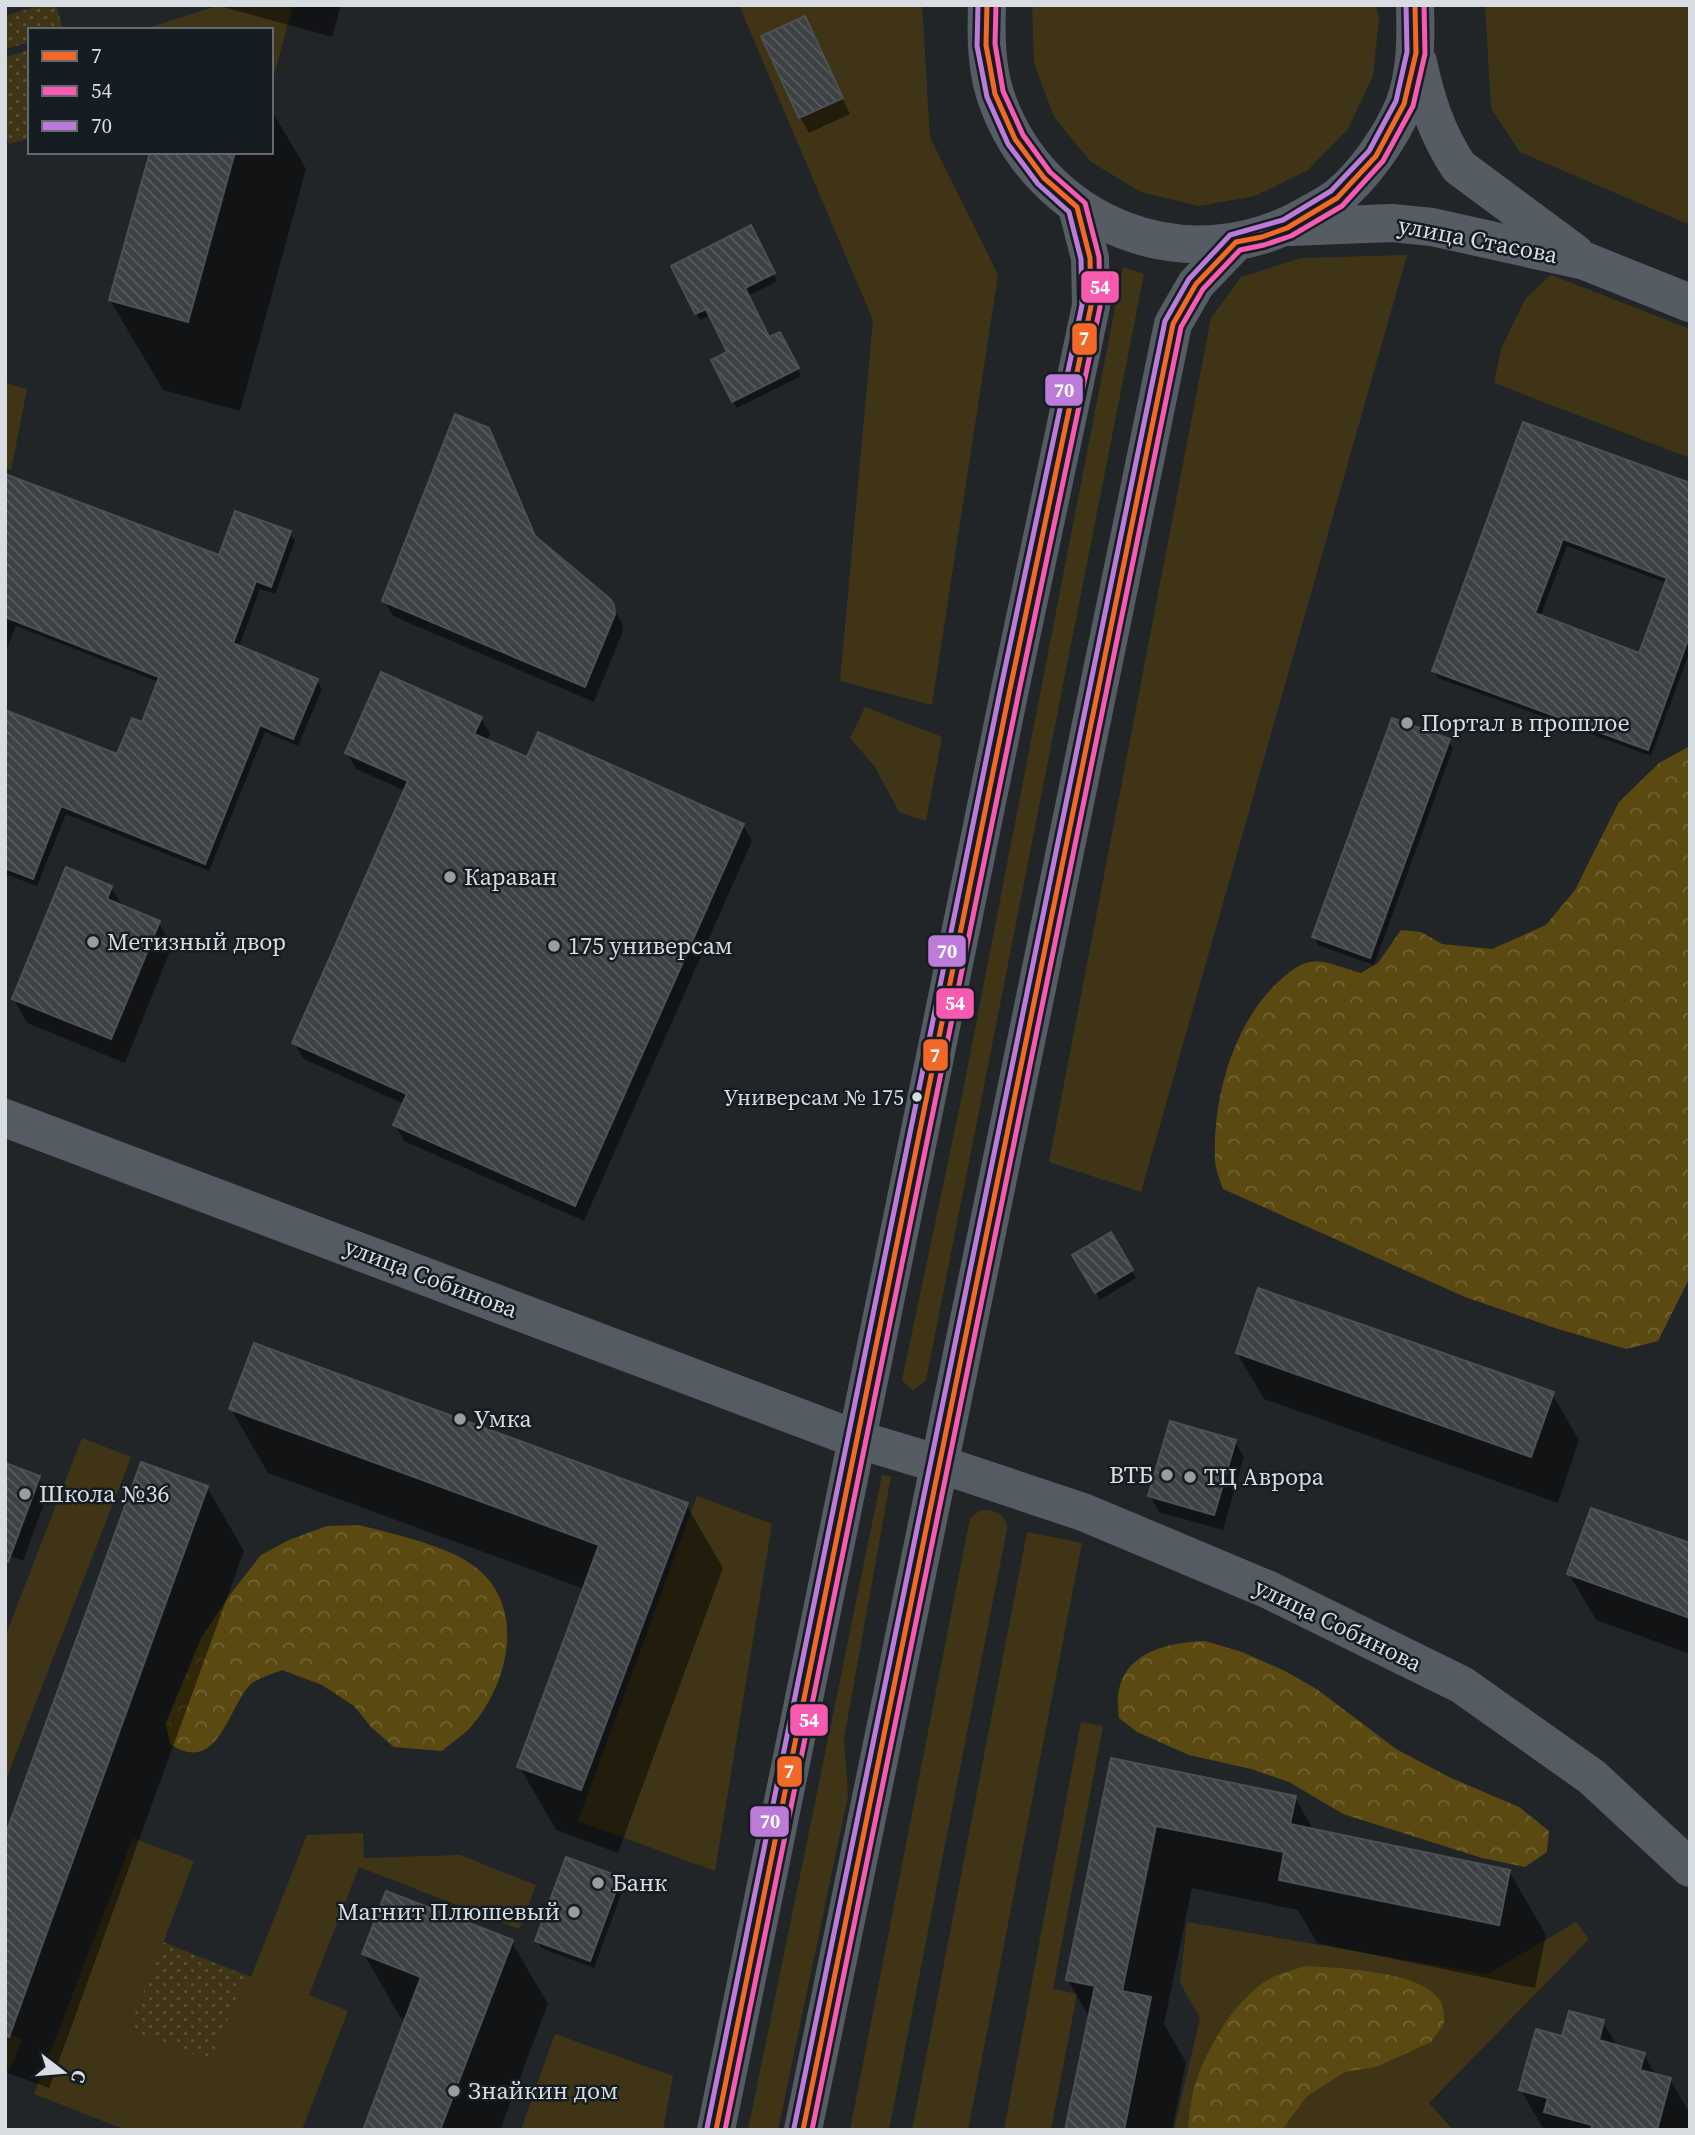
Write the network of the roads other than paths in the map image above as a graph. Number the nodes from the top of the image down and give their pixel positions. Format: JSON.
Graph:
{"nodes":[{"id":1,"x":987,"y":5,"type":"edge"},
{"id":2,"x":1415,"y":5,"type":"edge"},
{"id":3,"x":1416,"y":53,"type":"junction"},
{"id":4,"x":1077,"y":207,"type":"junction"},
{"id":5,"x":1287,"y":228,"type":"junction"},
{"id":6,"x":1236,"y":243,"type":"junction"},
{"id":7,"x":1585,"y":261,"type":"junction"},
{"id":8,"x":1690,"y":303,"type":"edge"},
{"id":9,"x":5,"y":1118,"type":"edge"},
{"id":10,"x":856,"y":1438,"type":"junction"},
{"id":11,"x":939,"y":1464,"type":"junction"},
{"id":12,"x":1690,"y":1868,"type":"edge"},
{"id":13,"x":716,"y":2130,"type":"edge"},
{"id":14,"x":803,"y":2130,"type":"edge"}],
"edges":[{"from":1,"to":4,"type":"main road"},
{"from":2,"to":3,"type":"main road"},
{"from":3,"to":5,"type":"main road"},
{"from":3,"to":7,"type":"main road","name":"улица Стасова"},
{"from":4,"to":6,"type":"main road"},
{"from":4,"to":10,"type":"main road"},
{"from":5,"to":6,"type":"main road"},
{"from":5,"to":7,"type":"main road","name":"улица Стасова"},
{"from":6,"to":11,"type":"main road"},
{"from":7,"to":8,"type":"main road","name":"улица Стасова"},
{"from":9,"to":10,"type":"street","name":"улица Собинова"},
{"from":10,"to":11,"type":"main road"},
{"from":10,"to":13,"type":"main road"},
{"from":11,"to":12,"type":"street","name":"улица Собинова"},
{"from":11,"to":14,"type":"main road"}]}
